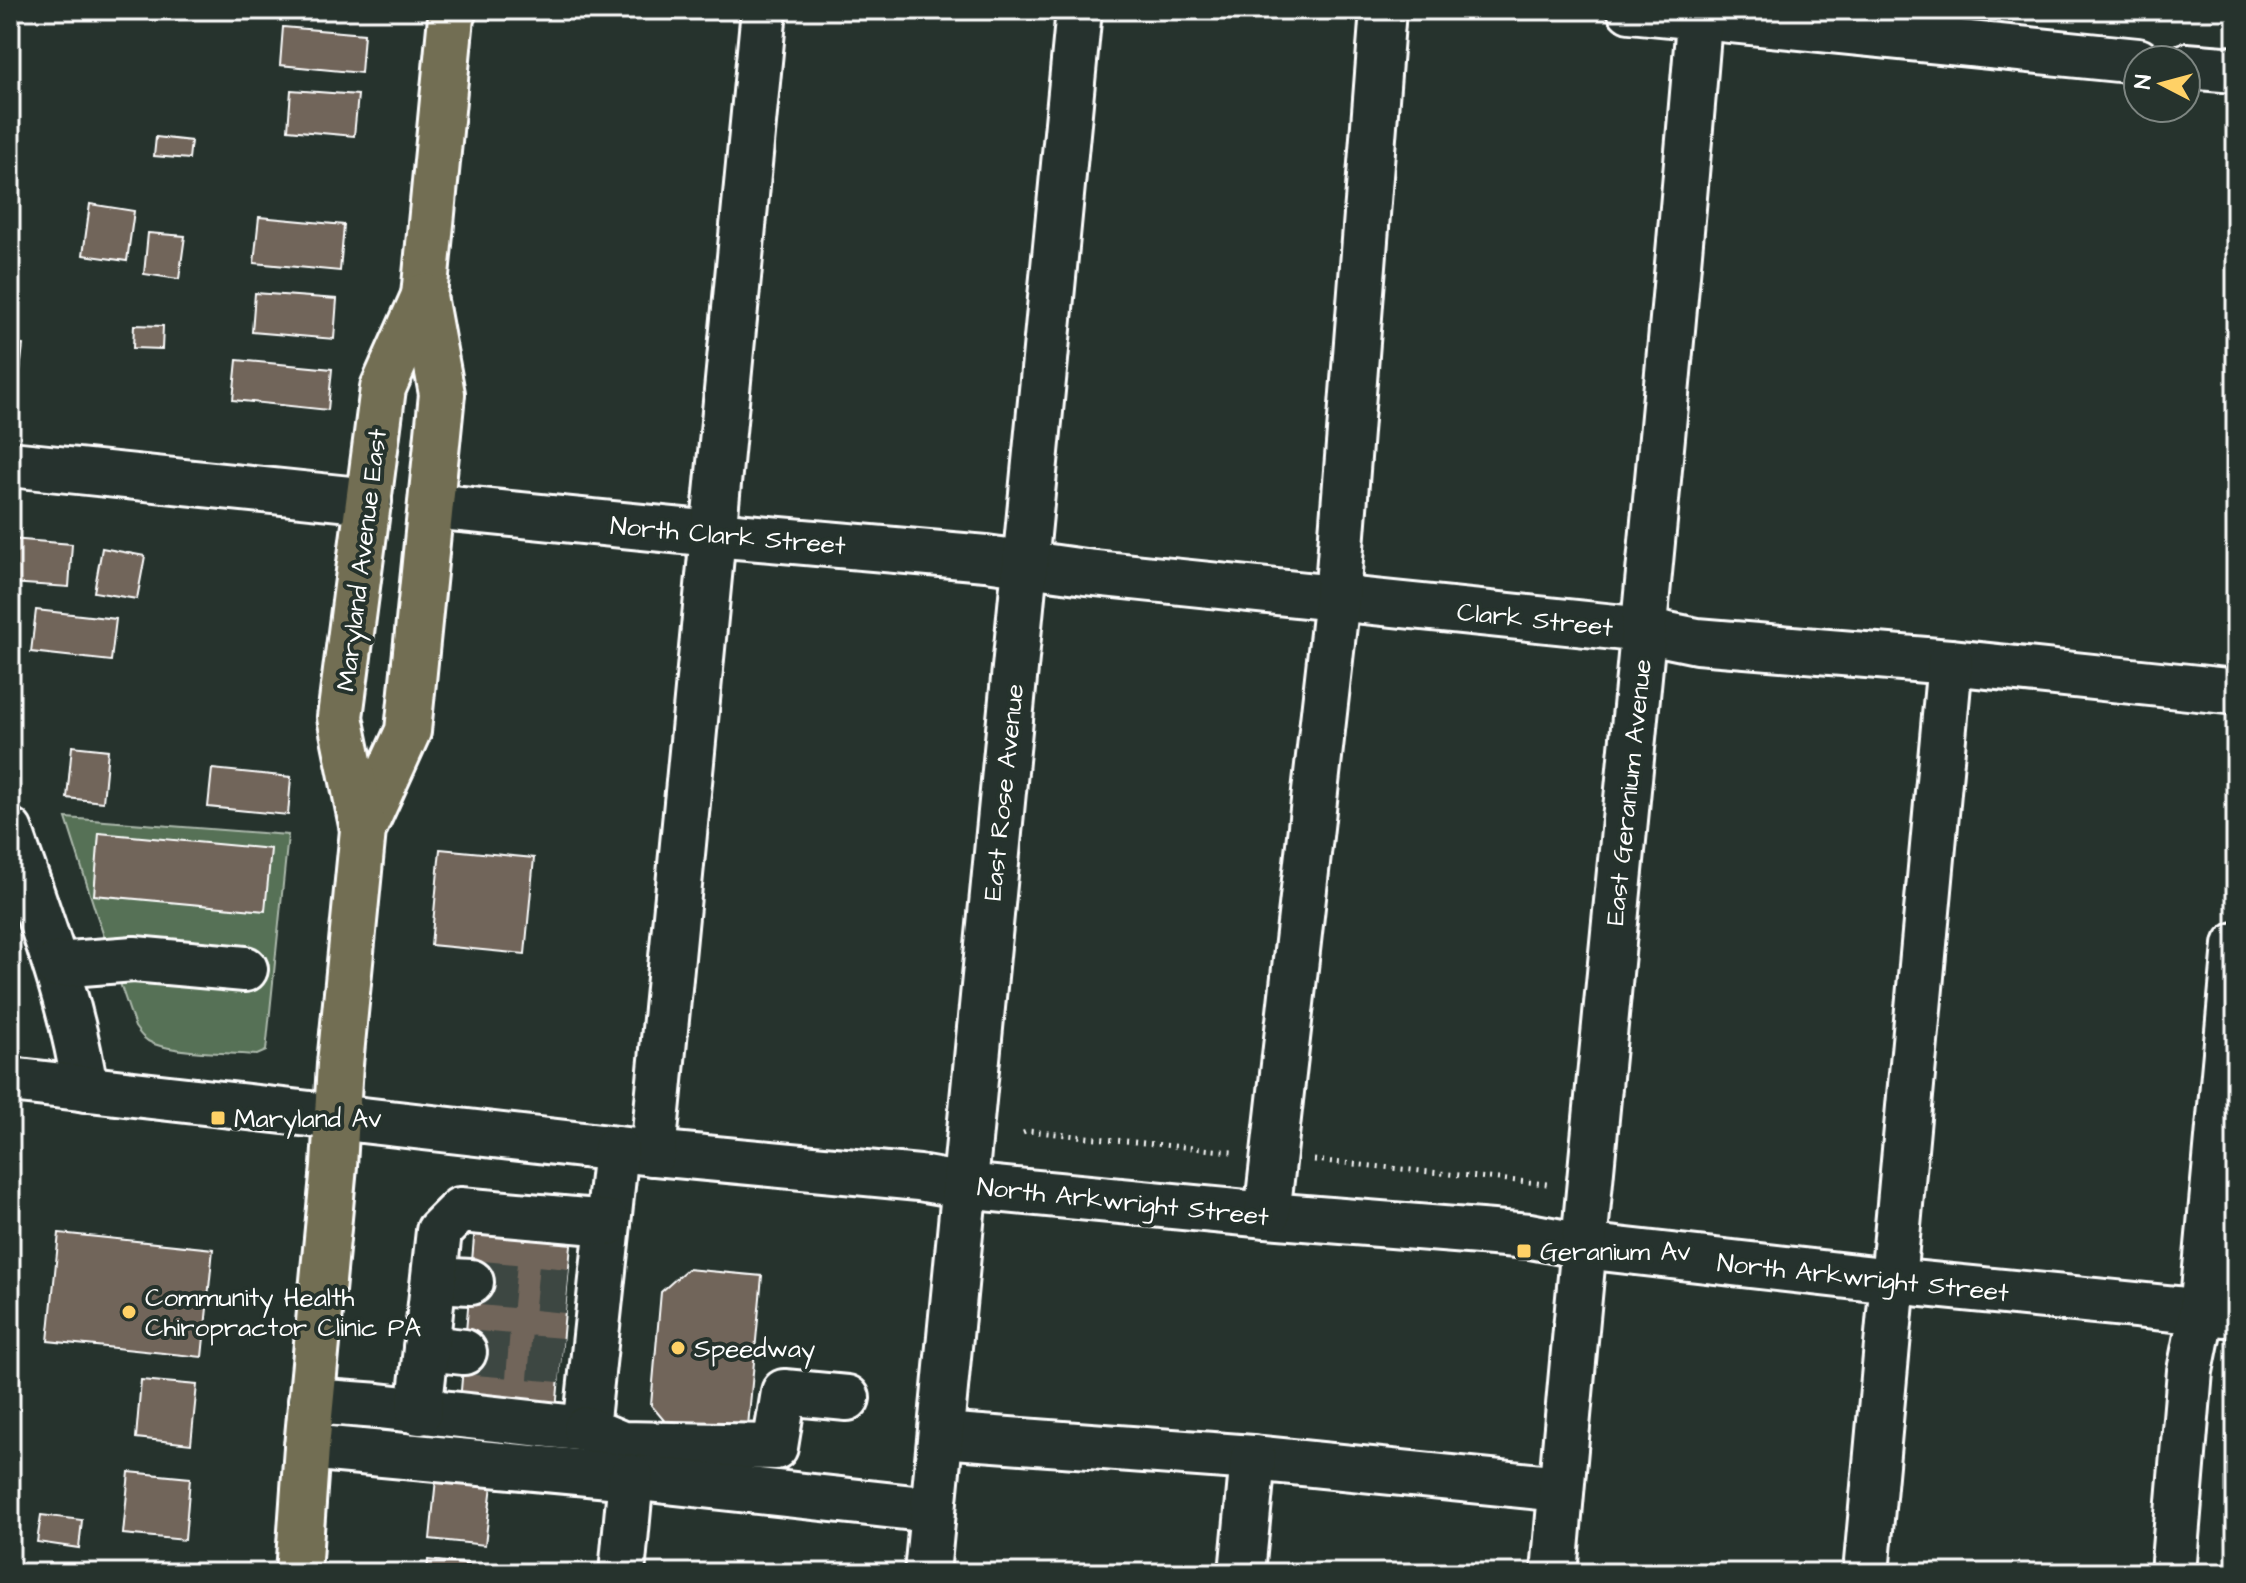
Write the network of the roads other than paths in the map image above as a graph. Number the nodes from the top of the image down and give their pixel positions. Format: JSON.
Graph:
{"nodes":[{"id":1,"x":764,"y":10,"type":"edge"},
{"id":2,"x":1079,"y":10,"type":"edge"},
{"id":3,"x":1383,"y":10,"type":"edge"},
{"id":4,"x":1630,"y":10,"type":"edge"},
{"id":5,"x":452,"y":12,"type":"edge"},
{"id":6,"x":1699,"y":14,"type":"edge"},
{"id":7,"x":2122,"y":59,"type":"edge"},
{"id":8,"x":2202,"y":67,"type":"edge"},
{"id":9,"x":2236,"y":70,"type":"edge"},
{"id":10,"x":424,"y":296,"type":"junction"},
{"id":11,"x":10,"y":464,"type":"edge"},
{"id":12,"x":369,"y":501,"type":"junction"},
{"id":13,"x":431,"y":506,"type":"junction"},
{"id":14,"x":713,"y":534,"type":"junction"},
{"id":15,"x":1025,"y":564,"type":"junction"},
{"id":16,"x":1337,"y":598,"type":"junction"},
{"id":17,"x":1644,"y":630,"type":"junction"},
{"id":18,"x":1950,"y":662,"type":"junction"},
{"id":19,"x":2236,"y":692,"type":"edge"},
{"id":20,"x":363,"y":830,"type":"junction"},
{"id":21,"x":10,"y":831,"type":"edge"},
{"id":22,"x":2236,"y":945,"type":"edge"},
{"id":23,"x":56,"y":965,"type":"junction"},
{"id":24,"x":245,"y":969,"type":"dead end"},
{"id":25,"x":10,"y":1080,"type":"edge"},
{"id":26,"x":85,"y":1089,"type":"junction"},
{"id":27,"x":337,"y":1116,"type":"junction"},
{"id":28,"x":635,"y":1151,"type":"junction"},
{"id":29,"x":964,"y":1186,"type":"junction"},
{"id":30,"x":1267,"y":1215,"type":"junction"},
{"id":31,"x":608,"y":1223,"type":"junction"},
{"id":32,"x":1583,"y":1246,"type":"junction"},
{"id":33,"x":1892,"y":1281,"type":"junction"},
{"id":34,"x":2219,"y":1313,"type":"edge"},
{"id":35,"x":847,"y":1398,"type":"dead end"},
{"id":36,"x":311,"y":1401,"type":"junction"},
{"id":37,"x":419,"y":1412,"type":"junction"},
{"id":38,"x":586,"y":1429,"type":"junction"},
{"id":39,"x":941,"y":1435,"type":"junction"},
{"id":40,"x":307,"y":1447,"type":"junction"},
{"id":41,"x":1253,"y":1458,"type":"junction"},
{"id":42,"x":631,"y":1477,"type":"junction"},
{"id":43,"x":1561,"y":1489,"type":"junction"},
{"id":44,"x":932,"y":1510,"type":"junction"},
{"id":45,"x":298,"y":1573,"type":"edge"},
{"id":46,"x":622,"y":1573,"type":"edge"},
{"id":47,"x":927,"y":1573,"type":"edge"},
{"id":48,"x":1242,"y":1573,"type":"edge"},
{"id":49,"x":1554,"y":1573,"type":"edge"},
{"id":50,"x":1866,"y":1573,"type":"edge"},
{"id":51,"x":2173,"y":1573,"type":"edge"}],
"edges":[{"from":1,"to":14,"type":"street"},
{"from":2,"to":15,"type":"street","name":"East Rose Avenue"},
{"from":3,"to":16,"type":"street"},
{"from":4,"to":6,"type":"street"},
{"from":5,"to":10,"type":"main road","name":"Maryland Avenue East"},
{"from":6,"to":7,"type":"street"},
{"from":6,"to":17,"type":"street","name":"East Geranium Avenue"},
{"from":8,"to":9,"type":"street"},
{"from":10,"to":12,"type":"main road","name":"Maryland Avenue East"},
{"from":10,"to":13,"type":"main road","name":"Maryland Avenue East"},
{"from":11,"to":12,"type":"street"},
{"from":12,"to":20,"type":"main road","name":"Maryland Avenue East"},
{"from":13,"to":14,"type":"street","name":"North Clark Street"},
{"from":13,"to":20,"type":"main road","name":"Maryland Avenue East"},
{"from":14,"to":15,"type":"street","name":"North Clark Street"},
{"from":14,"to":28,"type":"street"},
{"from":15,"to":16,"type":"street","name":"Clark Street"},
{"from":15,"to":29,"type":"street","name":"East Rose Avenue"},
{"from":16,"to":17,"type":"street","name":"Clark Street"},
{"from":16,"to":30,"type":"street"},
{"from":17,"to":18,"type":"street","name":"Clark Street"},
{"from":17,"to":32,"type":"street","name":"East Geranium Avenue"},
{"from":18,"to":19,"type":"street","name":"Clark Street"},
{"from":18,"to":33,"type":"street"},
{"from":20,"to":27,"type":"main road","name":"Maryland Avenue East"},
{"from":21,"to":23,"type":"street"},
{"from":22,"to":34,"type":"street"},
{"from":23,"to":24,"type":"street"},
{"from":23,"to":26,"type":"street"},
{"from":25,"to":26,"type":"street","name":"North Arkwright Street"},
{"from":26,"to":27,"type":"street","name":"North Arkwright Street"},
{"from":27,"to":28,"type":"street","name":"North Arkwright Street"},
{"from":27,"to":36,"type":"main road","name":"Maryland Avenue East"},
{"from":28,"to":29,"type":"street","name":"North Arkwright Street"},
{"from":28,"to":31,"type":"street"},
{"from":29,"to":30,"type":"street","name":"North Arkwright Street"},
{"from":29,"to":39,"type":"street","name":"East Rose Avenue"},
{"from":30,"to":32,"type":"street","name":"North Arkwright Street"},
{"from":31,"to":37,"type":"street"},
{"from":31,"to":38,"type":"street"},
{"from":32,"to":33,"type":"street","name":"North Arkwright Street"},
{"from":32,"to":43,"type":"street","name":"East Geranium Avenue"},
{"from":33,"to":34,"type":"street","name":"North Arkwright Street"},
{"from":33,"to":50,"type":"street"},
{"from":34,"to":51,"type":"street"},
{"from":35,"to":38,"type":"street"},
{"from":36,"to":37,"type":"street"},
{"from":36,"to":40,"type":"main road","name":"Maryland Avenue East"},
{"from":37,"to":38,"type":"street"},
{"from":39,"to":41,"type":"street"},
{"from":39,"to":44,"type":"street","name":"East Rose Avenue"},
{"from":40,"to":42,"type":"street"},
{"from":40,"to":45,"type":"main road","name":"Maryland Avenue East"},
{"from":41,"to":43,"type":"street"},
{"from":41,"to":48,"type":"street"},
{"from":42,"to":44,"type":"street"},
{"from":42,"to":46,"type":"street"},
{"from":43,"to":49,"type":"street","name":"East Geranium Avenue"},
{"from":44,"to":47,"type":"street","name":"East Rose Avenue"}]}
